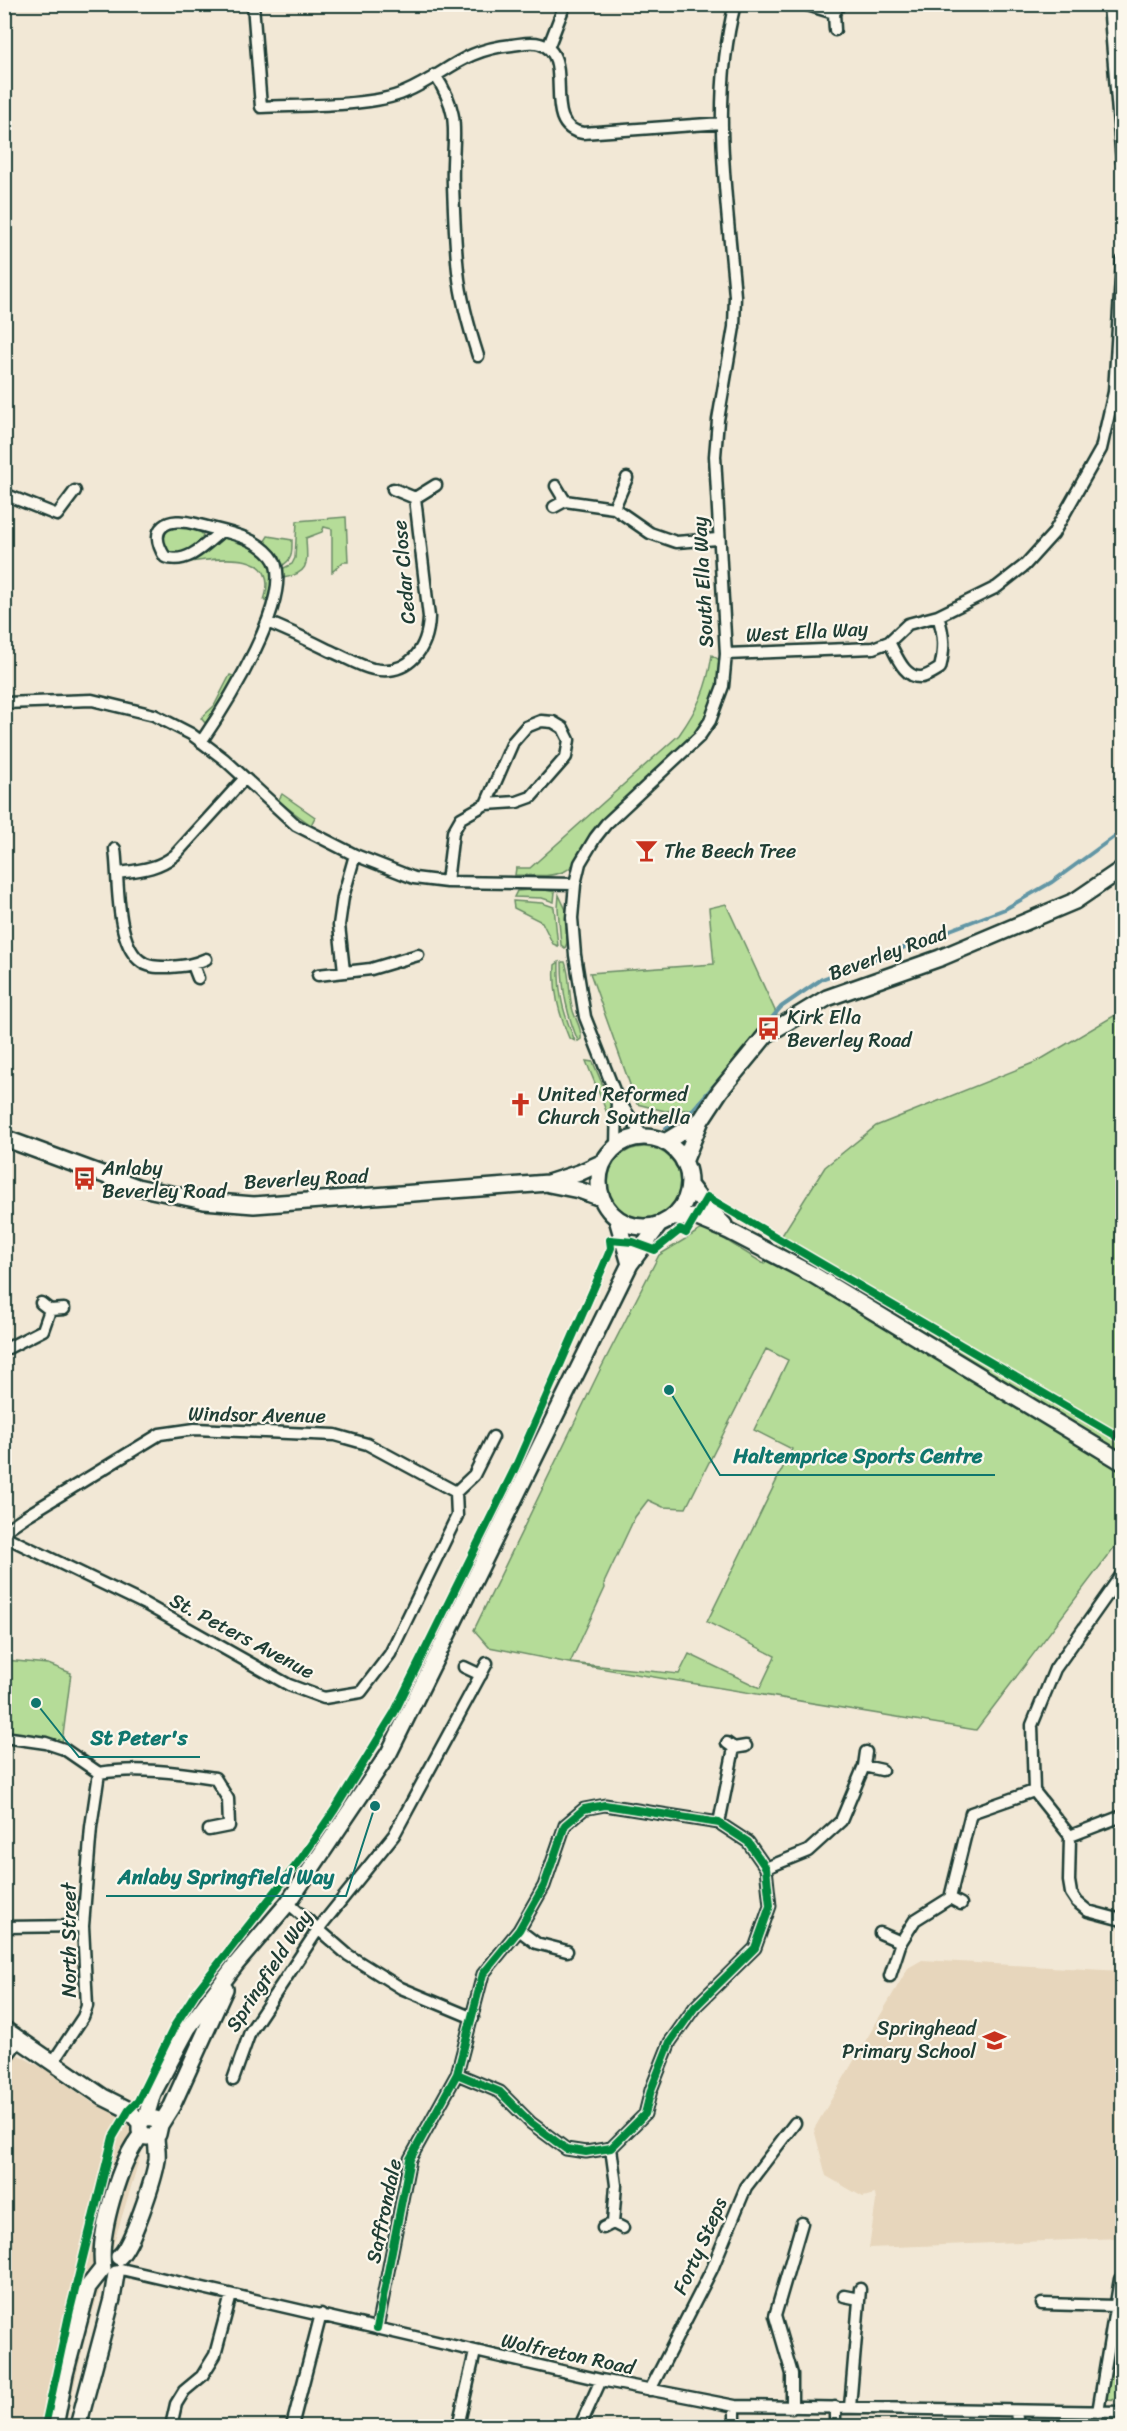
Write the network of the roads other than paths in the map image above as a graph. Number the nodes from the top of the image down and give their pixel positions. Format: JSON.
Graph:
{"nodes":[{"id":1,"x":253,"y":4,"type":"edge"},
{"id":2,"x":565,"y":4,"type":"edge"},
{"id":3,"x":735,"y":4,"type":"edge"},
{"id":4,"x":804,"y":4,"type":"edge"},
{"id":5,"x":1109,"y":4,"type":"edge"},
{"id":6,"x":837,"y":9,"type":"edge"},
{"id":7,"x":835,"y":30,"type":"dead end"},
{"id":8,"x":548,"y":48,"type":"junction"},
{"id":9,"x":435,"y":75,"type":"junction"},
{"id":10,"x":722,"y":123,"type":"junction"},
{"id":11,"x":1122,"y":162,"type":"edge"},
{"id":12,"x":1122,"y":261,"type":"edge"},
{"id":13,"x":478,"y":356,"type":"dead end"},
{"id":14,"x":1118,"y":392,"type":"edge"},
{"id":15,"x":627,"y":478,"type":"dead end"},
{"id":16,"x":436,"y":485,"type":"dead end"},
{"id":17,"x":556,"y":486,"type":"dead end"},
{"id":18,"x":393,"y":489,"type":"dead end"},
{"id":19,"x":75,"y":491,"type":"dead end"},
{"id":20,"x":4,"y":494,"type":"edge"},
{"id":21,"x":415,"y":498,"type":"junction"},
{"id":22,"x":565,"y":501,"type":"junction"},
{"id":23,"x":554,"y":507,"type":"dead end"},
{"id":24,"x":614,"y":507,"type":"junction"},
{"id":25,"x":220,"y":531,"type":"junction"},
{"id":26,"x":718,"y":539,"type":"junction"},
{"id":27,"x":938,"y":616,"type":"junction"},
{"id":28,"x":267,"y":622,"type":"junction"},
{"id":29,"x":889,"y":642,"type":"junction"},
{"id":30,"x":726,"y":654,"type":"junction"},
{"id":31,"x":4,"y":703,"type":"edge"},
{"id":32,"x":201,"y":742,"type":"junction"},
{"id":33,"x":244,"y":779,"type":"junction"},
{"id":34,"x":486,"y":804,"type":"junction"},
{"id":35,"x":115,"y":849,"type":"dead end"},
{"id":36,"x":354,"y":855,"type":"junction"},
{"id":37,"x":1122,"y":869,"type":"edge"},
{"id":38,"x":118,"y":873,"type":"junction"},
{"id":39,"x":447,"y":882,"type":"junction"},
{"id":40,"x":575,"y":884,"type":"junction"},
{"id":41,"x":418,"y":955,"type":"dead end"},
{"id":42,"x":206,"y":959,"type":"dead end"},
{"id":43,"x":193,"y":965,"type":"junction"},
{"id":44,"x":344,"y":971,"type":"junction"},
{"id":45,"x":318,"y":975,"type":"dead end"},
{"id":46,"x":198,"y":978,"type":"dead end"},
{"id":47,"x":617,"y":1098,"type":"junction"},
{"id":48,"x":701,"y":1120,"type":"junction"},
{"id":49,"x":643,"y":1137,"type":"junction"},
{"id":50,"x":4,"y":1138,"type":"edge"},
{"id":51,"x":665,"y":1142,"type":"junction"},
{"id":52,"x":616,"y":1147,"type":"junction"},
{"id":53,"x":603,"y":1162,"type":"junction"},
{"id":54,"x":684,"y":1162,"type":"junction"},
{"id":55,"x":548,"y":1184,"type":"junction"},
{"id":56,"x":689,"y":1185,"type":"junction"},
{"id":57,"x":601,"y":1198,"type":"junction"},
{"id":58,"x":617,"y":1219,"type":"junction"},
{"id":59,"x":665,"y":1221,"type":"junction"},
{"id":60,"x":729,"y":1231,"type":"junction"},
{"id":61,"x":630,"y":1264,"type":"junction"},
{"id":62,"x":64,"y":1309,"type":"dead end"},
{"id":63,"x":4,"y":1350,"type":"edge"},
{"id":64,"x":492,"y":1437,"type":"dead end"},
{"id":65,"x":1122,"y":1462,"type":"edge"},
{"id":66,"x":456,"y":1492,"type":"junction"},
{"id":67,"x":4,"y":1531,"type":"edge"},
{"id":68,"x":4,"y":1536,"type":"edge"},
{"id":69,"x":1122,"y":1574,"type":"edge"},
{"id":70,"x":487,"y":1663,"type":"dead end"},
{"id":71,"x":464,"y":1667,"type":"dead end"},
{"id":72,"x":481,"y":1675,"type":"junction"},
{"id":73,"x":4,"y":1737,"type":"edge"},
{"id":74,"x":746,"y":1746,"type":"dead end"},
{"id":75,"x":866,"y":1752,"type":"dead end"},
{"id":76,"x":864,"y":1766,"type":"junction"},
{"id":77,"x":882,"y":1770,"type":"dead end"},
{"id":78,"x":99,"y":1773,"type":"junction"},
{"id":79,"x":1034,"y":1791,"type":"junction"},
{"id":80,"x":1122,"y":1816,"type":"edge"},
{"id":81,"x":719,"y":1823,"type":"junction"},
{"id":82,"x":209,"y":1830,"type":"dead end"},
{"id":83,"x":1070,"y":1836,"type":"junction"},
{"id":84,"x":766,"y":1868,"type":"junction"},
{"id":85,"x":950,"y":1898,"type":"junction"},
{"id":86,"x":288,"y":1903,"type":"junction"},
{"id":87,"x":961,"y":1904,"type":"dead end"},
{"id":88,"x":1122,"y":1920,"type":"edge"},
{"id":89,"x":83,"y":1926,"type":"junction"},
{"id":90,"x":4,"y":1927,"type":"edge"},
{"id":91,"x":319,"y":1928,"type":"junction"},
{"id":92,"x":519,"y":1930,"type":"junction"},
{"id":93,"x":880,"y":1933,"type":"dead end"},
{"id":94,"x":901,"y":1942,"type":"junction"},
{"id":95,"x":567,"y":1951,"type":"dead end"},
{"id":96,"x":236,"y":1964,"type":"junction"},
{"id":97,"x":890,"y":1976,"type":"dead end"},
{"id":98,"x":473,"y":2018,"type":"junction"},
{"id":99,"x":4,"y":2029,"type":"edge"},
{"id":100,"x":20,"y":2039,"type":"junction"},
{"id":101,"x":4,"y":2060,"type":"edge"},
{"id":102,"x":53,"y":2062,"type":"junction"},
{"id":103,"x":457,"y":2074,"type":"junction"},
{"id":104,"x":234,"y":2080,"type":"dead end"},
{"id":105,"x":795,"y":2123,"type":"dead end"},
{"id":106,"x":149,"y":2127,"type":"junction"},
{"id":107,"x":611,"y":2148,"type":"junction"},
{"id":108,"x":802,"y":2223,"type":"dead end"},
{"id":109,"x":613,"y":2227,"type":"dead end"},
{"id":110,"x":113,"y":2266,"type":"junction"},
{"id":111,"x":1120,"y":2279,"type":"dead end"},
{"id":112,"x":231,"y":2295,"type":"junction"},
{"id":113,"x":844,"y":2295,"type":"dead end"},
{"id":114,"x":1042,"y":2304,"type":"dead end"},
{"id":115,"x":1115,"y":2306,"type":"junction"},
{"id":116,"x":321,"y":2314,"type":"junction"},
{"id":117,"x":377,"y":2328,"type":"junction"},
{"id":118,"x":475,"y":2352,"type":"junction"},
{"id":119,"x":601,"y":2380,"type":"junction"},
{"id":120,"x":650,"y":2390,"type":"junction"},
{"id":121,"x":735,"y":2406,"type":"junction"},
{"id":122,"x":835,"y":2407,"type":"junction"},
{"id":123,"x":850,"y":2407,"type":"junction"},
{"id":124,"x":792,"y":2408,"type":"junction"},
{"id":125,"x":1016,"y":2412,"type":"junction"},
{"id":126,"x":1098,"y":2412,"type":"junction"},
{"id":127,"x":1122,"y":2412,"type":"edge"},
{"id":128,"x":55,"y":2427,"type":"edge"},
{"id":129,"x":78,"y":2427,"type":"edge"},
{"id":130,"x":171,"y":2427,"type":"edge"},
{"id":131,"x":292,"y":2427,"type":"edge"},
{"id":132,"x":458,"y":2427,"type":"edge"},
{"id":133,"x":580,"y":2427,"type":"edge"},
{"id":134,"x":735,"y":2427,"type":"edge"},
{"id":135,"x":835,"y":2427,"type":"edge"},
{"id":136,"x":1018,"y":2427,"type":"edge"}],
"edges":[{"from":1,"to":9,"type":"street"},
{"from":2,"to":8,"type":"street"},
{"from":3,"to":10,"type":"street","name":"South Ella Way"},
{"from":4,"to":6,"type":"street"},
{"from":5,"to":11,"type":"street"},
{"from":6,"to":7,"type":"street"},
{"from":8,"to":9,"type":"street"},
{"from":8,"to":10,"type":"street"},
{"from":9,"to":13,"type":"street"},
{"from":10,"to":26,"type":"street","name":"South Ella Way"},
{"from":12,"to":14,"type":"street","name":"West Ella Way"},
{"from":14,"to":27,"type":"street","name":"West Ella Way"},
{"from":15,"to":24,"type":"street"},
{"from":16,"to":21,"type":"street","name":"Cedar Close"},
{"from":17,"to":22,"type":"street"},
{"from":18,"to":21,"type":"street","name":"Cedar Close"},
{"from":19,"to":20,"type":"street"},
{"from":21,"to":28,"type":"street","name":"Cedar Close"},
{"from":22,"to":23,"type":"street"},
{"from":22,"to":24,"type":"street"},
{"from":24,"to":26,"type":"street"},
{"from":25,"to":25,"type":"street"},
{"from":25,"to":28,"type":"street"},
{"from":26,"to":30,"type":"street","name":"South Ella Way"},
{"from":27,"to":29,"type":"street","name":"West Ella Way"},
{"from":27,"to":29,"type":"street","name":"West Ella Way"},
{"from":28,"to":32,"type":"street"},
{"from":29,"to":30,"type":"street","name":"West Ella Way"},
{"from":30,"to":40,"type":"street","name":"South Ella Way"},
{"from":31,"to":32,"type":"street"},
{"from":32,"to":33,"type":"street"},
{"from":33,"to":36,"type":"street"},
{"from":33,"to":38,"type":"street"},
{"from":34,"to":34,"type":"street"},
{"from":34,"to":39,"type":"street"},
{"from":35,"to":38,"type":"street"},
{"from":36,"to":39,"type":"street"},
{"from":36,"to":44,"type":"street"},
{"from":37,"to":48,"type":"main road","name":"Beverley Road"},
{"from":38,"to":43,"type":"street"},
{"from":39,"to":40,"type":"street"},
{"from":40,"to":47,"type":"street","name":"South Ella Way"},
{"from":41,"to":44,"type":"street"},
{"from":42,"to":43,"type":"street"},
{"from":43,"to":46,"type":"street"},
{"from":44,"to":45,"type":"street"},
{"from":47,"to":49,"type":"street","name":"South Ella Way"},
{"from":47,"to":52,"type":"street","name":"South Ella Way"},
{"from":48,"to":51,"type":"main road","name":"Beverley Road"},
{"from":48,"to":54,"type":"main road","name":"Beverley Road"},
{"from":49,"to":51,"type":"main road"},
{"from":49,"to":52,"type":"main road"},
{"from":50,"to":55,"type":"main road","name":"Beverley Road"},
{"from":51,"to":54,"type":"main road"},
{"from":52,"to":53,"type":"main road"},
{"from":53,"to":55,"type":"main road","name":"Beverley Road"},
{"from":53,"to":57,"type":"main road"},
{"from":54,"to":56,"type":"main road"},
{"from":55,"to":57,"type":"main road","name":"Beverley Road"},
{"from":56,"to":59,"type":"main road"},
{"from":56,"to":60,"type":"main road"},
{"from":57,"to":58,"type":"main road"},
{"from":58,"to":59,"type":"main road"},
{"from":58,"to":61,"type":"main road"},
{"from":59,"to":60,"type":"main road"},
{"from":59,"to":61,"type":"main road","name":"Springfield Way"},
{"from":60,"to":65,"type":"main road"},
{"from":61,"to":86,"type":"main road","name":"Springfield Way"},
{"from":62,"to":63,"type":"street"},
{"from":64,"to":66,"type":"street"},
{"from":66,"to":67,"type":"street","name":"Windsor Avenue"},
{"from":66,"to":68,"type":"street","name":"St. Peters Avenue"},
{"from":69,"to":79,"type":"street"},
{"from":70,"to":72,"type":"street","name":"Springfield Way"},
{"from":71,"to":72,"type":"street"},
{"from":72,"to":91,"type":"street","name":"Springfield Way"},
{"from":73,"to":78,"type":"street"},
{"from":74,"to":81,"type":"street"},
{"from":75,"to":76,"type":"street"},
{"from":76,"to":77,"type":"street"},
{"from":76,"to":84,"type":"street"},
{"from":78,"to":82,"type":"street"},
{"from":78,"to":89,"type":"street","name":"North Street"},
{"from":79,"to":83,"type":"street"},
{"from":79,"to":85,"type":"street"},
{"from":80,"to":83,"type":"street"},
{"from":81,"to":84,"type":"street","name":"Saffrondale"},
{"from":81,"to":92,"type":"street","name":"Saffrondale"},
{"from":83,"to":88,"type":"street"},
{"from":84,"to":107,"type":"street","name":"Saffrondale"},
{"from":85,"to":87,"type":"street"},
{"from":85,"to":94,"type":"street"},
{"from":86,"to":91,"type":"street"},
{"from":86,"to":96,"type":"main road","name":"Springfield Way"},
{"from":89,"to":90,"type":"street"},
{"from":89,"to":102,"type":"street","name":"North Street"},
{"from":91,"to":98,"type":"street"},
{"from":91,"to":104,"type":"street","name":"Springfield Way"},
{"from":92,"to":95,"type":"street"},
{"from":92,"to":98,"type":"street","name":"Saffrondale"},
{"from":93,"to":94,"type":"street"},
{"from":94,"to":97,"type":"street"},
{"from":96,"to":106,"type":"main road","name":"Springfield Way"},
{"from":96,"to":106,"type":"main road","name":"Springfield Way"},
{"from":98,"to":103,"type":"street","name":"Saffrondale"},
{"from":99,"to":100,"type":"main road"},
{"from":100,"to":101,"type":"street"},
{"from":100,"to":102,"type":"main road"},
{"from":102,"to":106,"type":"main road"},
{"from":103,"to":107,"type":"street"},
{"from":103,"to":117,"type":"street","name":"Saffrondale"},
{"from":105,"to":120,"type":"street","name":"Forty Steps"},
{"from":106,"to":110,"type":"main road","name":"Springfield Way"},
{"from":106,"to":110,"type":"main road","name":"Springfield Way"},
{"from":107,"to":109,"type":"street"},
{"from":108,"to":124,"type":"street"},
{"from":110,"to":112,"type":"street","name":"Wolfreton Road"},
{"from":110,"to":128,"type":"main road","name":"Springfield Way"},
{"from":110,"to":129,"type":"main road","name":"Springfield Way"},
{"from":111,"to":115,"type":"street"},
{"from":112,"to":116,"type":"street","name":"Wolfreton Road"},
{"from":112,"to":130,"type":"street"},
{"from":113,"to":123,"type":"street"},
{"from":114,"to":115,"type":"street"},
{"from":115,"to":126,"type":"street"},
{"from":116,"to":117,"type":"street","name":"Wolfreton Road"},
{"from":116,"to":131,"type":"street"},
{"from":117,"to":118,"type":"street","name":"Wolfreton Road"},
{"from":118,"to":119,"type":"street","name":"Wolfreton Road"},
{"from":118,"to":132,"type":"street"},
{"from":119,"to":120,"type":"street","name":"Wolfreton Road"},
{"from":119,"to":133,"type":"street"},
{"from":120,"to":121,"type":"street","name":"Wolfreton Road"},
{"from":121,"to":124,"type":"street","name":"Wolfreton Road"},
{"from":121,"to":134,"type":"street"},
{"from":122,"to":123,"type":"street","name":"Wolfreton Road"},
{"from":122,"to":124,"type":"street","name":"Wolfreton Road"},
{"from":122,"to":135,"type":"street"},
{"from":123,"to":125,"type":"street","name":"Wolfreton Road"},
{"from":125,"to":126,"type":"street","name":"Wolfreton Road"},
{"from":125,"to":136,"type":"street"},
{"from":126,"to":127,"type":"street","name":"Wolfreton Road"}]}
